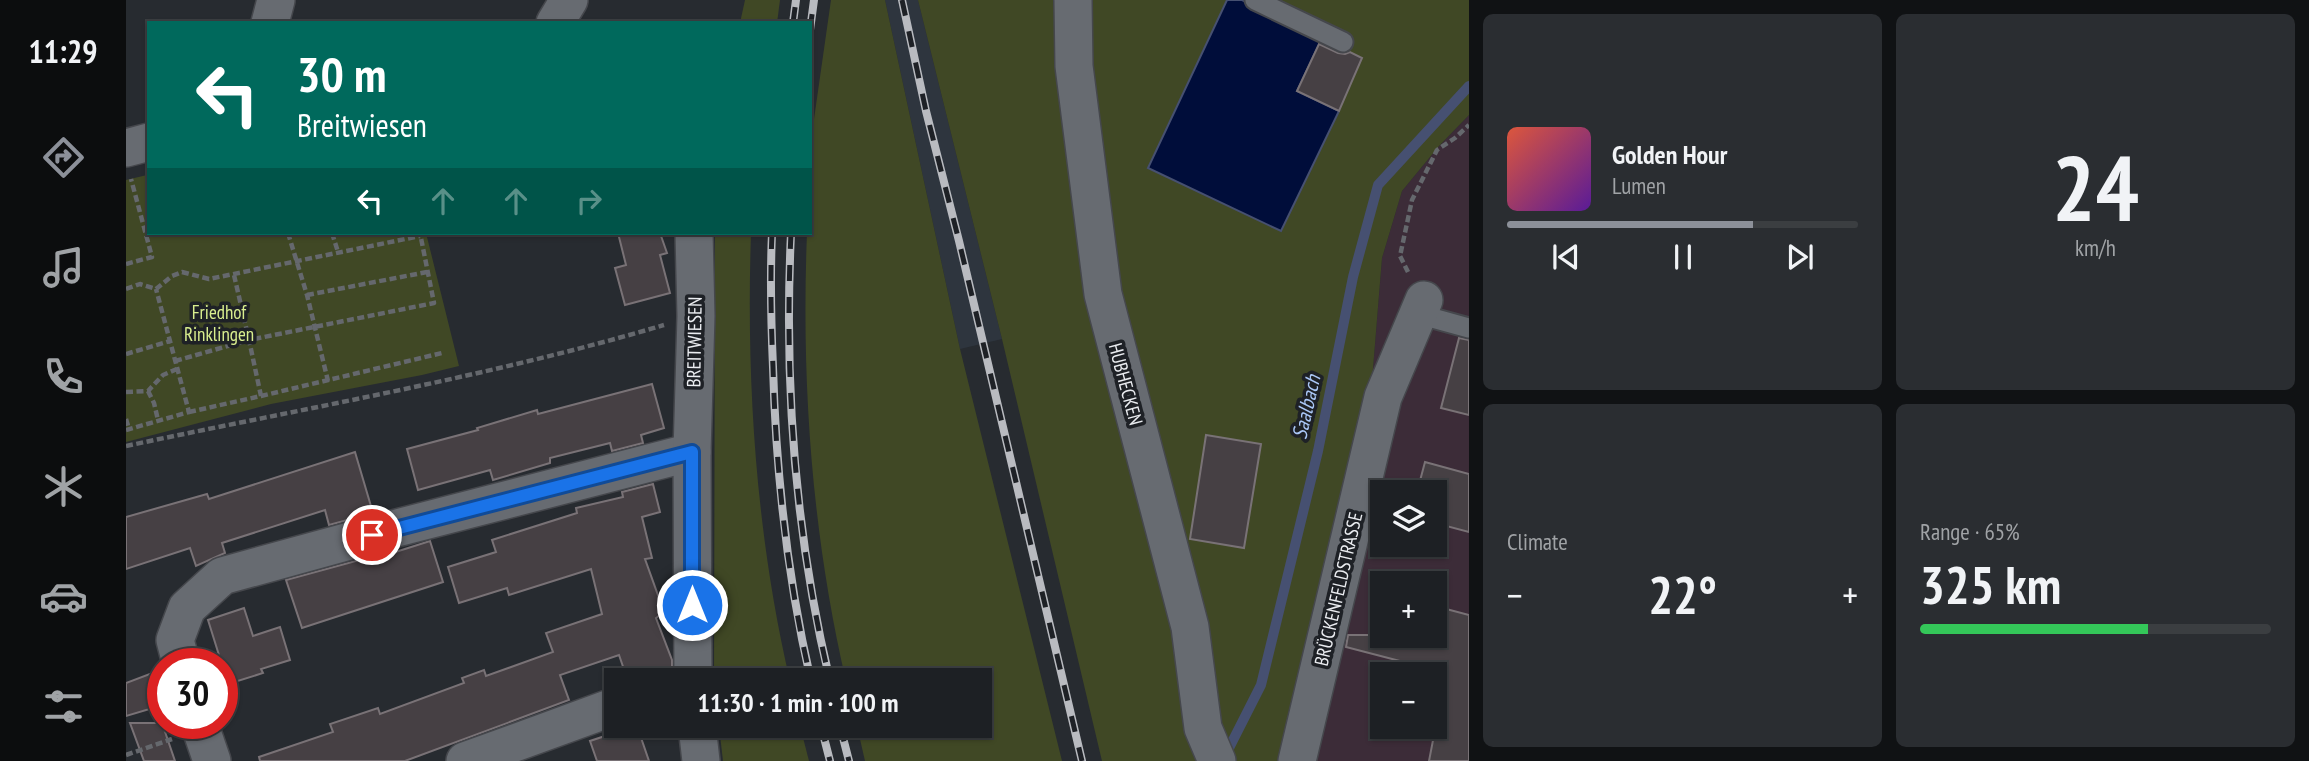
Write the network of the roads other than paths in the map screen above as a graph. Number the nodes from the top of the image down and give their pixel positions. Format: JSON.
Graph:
{"nodes":[{"id":1,"x":276,"y":0,"type":"edge"},
{"id":2,"x":569,"y":0,"type":"edge"},
{"id":3,"x":1073,"y":0,"type":"edge"},
{"id":4,"x":1255,"y":0,"type":"edge"},
{"id":5,"x":271,"y":21,"type":"edge"},
{"id":6,"x":556,"y":21,"type":"edge"},
{"id":7,"x":1343,"y":42,"type":"dead end"},
{"id":8,"x":147,"y":144,"type":"edge"},
{"id":9,"x":128,"y":162,"type":"edge"},
{"id":10,"x":694,"y":235,"type":"edge"},
{"id":11,"x":1421,"y":307,"type":"joint"},
{"id":12,"x":1469,"y":328,"type":"edge"},
{"id":13,"x":692,"y":452,"type":"junction"},
{"id":14,"x":176,"y":648,"type":"edge"},
{"id":15,"x":693,"y":668,"type":"edge"},
{"id":16,"x":604,"y":710,"type":"edge"},
{"id":17,"x":698,"y":738,"type":"edge"},
{"id":18,"x":465,"y":761,"type":"edge"},
{"id":19,"x":701,"y":761,"type":"edge"},
{"id":20,"x":1217,"y":761,"type":"edge"},
{"id":21,"x":1297,"y":761,"type":"edge"}],
"edges":[{"from":1,"to":5,"type":"street"},
{"from":2,"to":6,"type":"street"},
{"from":3,"to":20,"type":"street","name":"HUBHECKEN"},
{"from":4,"to":7,"type":"lane"},
{"from":8,"to":9,"type":"street"},
{"from":10,"to":13,"type":"street","name":"BREITWIESEN"},
{"from":11,"to":12,"type":"lane"},
{"from":11,"to":21,"type":"street","name":"BRÜCKENFELDSTRASSE"},
{"from":13,"to":14,"type":"street"},
{"from":13,"to":15,"type":"street","name":"BREITWIESEN"},
{"from":16,"to":18,"type":"street"},
{"from":17,"to":19,"type":"street"}]}
